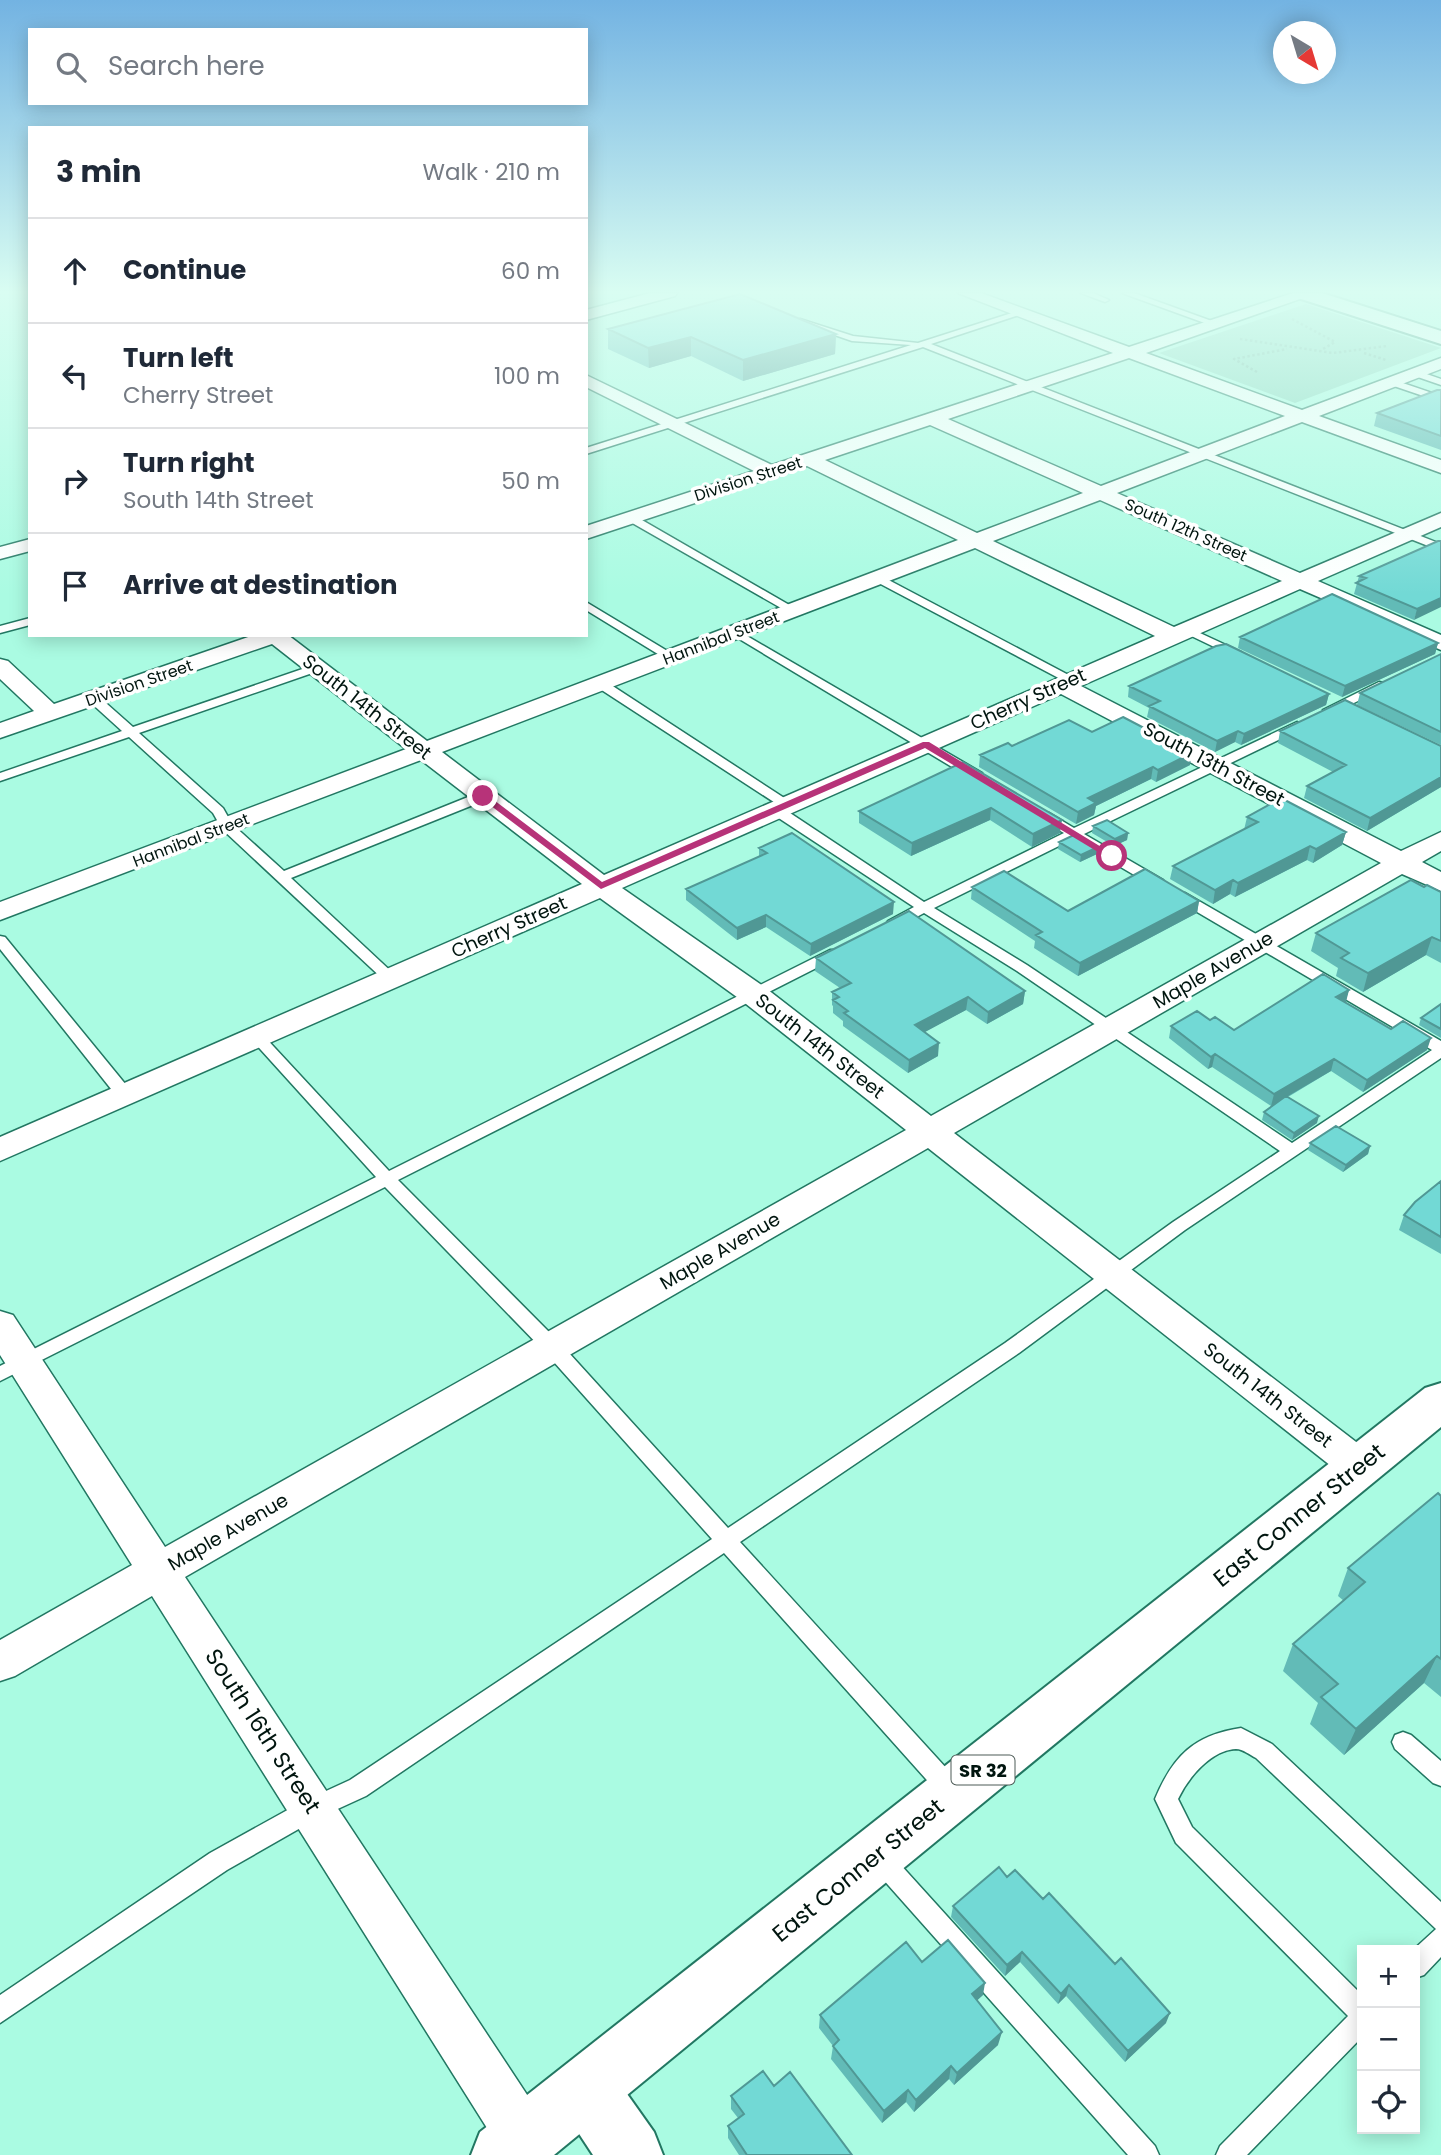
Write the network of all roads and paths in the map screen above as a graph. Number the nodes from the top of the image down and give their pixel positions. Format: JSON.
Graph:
{"nodes":[{"id":1,"x":613,"y":394,"type":"edge"},
{"id":2,"x":772,"y":394,"type":"edge"},
{"id":3,"x":1005,"y":394,"type":"edge"},
{"id":4,"x":1052,"y":394,"type":"edge"},
{"id":5,"x":1239,"y":394,"type":"edge"},
{"id":6,"x":1345,"y":394,"type":"edge"},
{"id":7,"x":1300,"y":416,"type":"junction"},
{"id":8,"x":930,"y":418,"type":"junction"},
{"id":9,"x":675,"y":424,"type":"junction"},
{"id":10,"x":588,"y":450,"type":"edge"},
{"id":11,"x":1203,"y":454,"type":"junction"},
{"id":12,"x":807,"y":460,"type":"junction"},
{"id":13,"x":1441,"y":467,"type":"edge"},
{"id":14,"x":771,"y":471,"type":"junction"},
{"id":15,"x":1101,"y":492,"type":"junction"},
{"id":16,"x":631,"y":518,"type":"junction"},
{"id":17,"x":1441,"y":519,"type":"edge"},
{"id":18,"x":588,"y":532,"type":"edge"},
{"id":19,"x":1406,"y":534,"type":"junction"},
{"id":20,"x":975,"y":541,"type":"junction"},
{"id":21,"x":28,"y":546,"type":"edge"},
{"id":22,"x":1441,"y":548,"type":"edge"},
{"id":23,"x":0,"y":553,"type":"edge"},
{"id":24,"x":877,"y":578,"type":"junction"},
{"id":25,"x":1300,"y":580,"type":"junction"},
{"id":26,"x":588,"y":606,"type":"edge"},
{"id":27,"x":792,"y":610,"type":"junction"},
{"id":28,"x":28,"y":622,"type":"edge"},
{"id":29,"x":0,"y":630,"type":"edge"},
{"id":30,"x":735,"y":632,"type":"junction"},
{"id":31,"x":1180,"y":633,"type":"junction"},
{"id":32,"x":273,"y":637,"type":"edge"},
{"id":33,"x":277,"y":637,"type":"edge"},
{"id":34,"x":1441,"y":643,"type":"edge"},
{"id":35,"x":670,"y":657,"type":"junction"},
{"id":36,"x":1247,"y":659,"type":"edge"},
{"id":37,"x":0,"y":666,"type":"edge"},
{"id":38,"x":317,"y":668,"type":"junction"},
{"id":39,"x":1395,"y":679,"type":"edge"},
{"id":40,"x":1067,"y":682,"type":"junction"},
{"id":41,"x":601,"y":684,"type":"junction"},
{"id":42,"x":94,"y":699,"type":"junction"},
{"id":43,"x":51,"y":714,"type":"junction"},
{"id":44,"x":0,"y":731,"type":"edge"},
{"id":45,"x":130,"y":732,"type":"junction"},
{"id":46,"x":926,"y":744,"type":"junction"},
{"id":47,"x":424,"y":751,"type":"junction"},
{"id":48,"x":1214,"y":764,"type":"junction"},
{"id":49,"x":0,"y":777,"type":"edge"},
{"id":50,"x":994,"y":786,"type":"edge"},
{"id":51,"x":483,"y":796,"type":"junction"},
{"id":52,"x":782,"y":807,"type":"junction"},
{"id":53,"x":1029,"y":807,"type":"edge"},
{"id":54,"x":227,"y":826,"type":"junction"},
{"id":55,"x":1075,"y":834,"type":"junction"},
{"id":56,"x":1441,"y":840,"type":"edge"},
{"id":57,"x":1402,"y":862,"type":"junction"},
{"id":58,"x":282,"y":877,"type":"junction"},
{"id":59,"x":1441,"y":883,"type":"edge"},
{"id":60,"x":601,"y":886,"type":"junction"},
{"id":61,"x":922,"y":908,"type":"junction"},
{"id":62,"x":0,"y":912,"type":"edge"},
{"id":63,"x":874,"y":933,"type":"edge"},
{"id":64,"x":0,"y":940,"type":"edge"},
{"id":65,"x":1262,"y":942,"type":"junction"},
{"id":66,"x":853,"y":944,"type":"edge"},
{"id":67,"x":391,"y":979,"type":"junction"},
{"id":68,"x":752,"y":993,"type":"junction"},
{"id":69,"x":1109,"y":1030,"type":"junction"},
{"id":70,"x":257,"y":1037,"type":"junction"},
{"id":71,"x":1441,"y":1050,"type":"edge"},
{"id":72,"x":125,"y":1095,"type":"junction"},
{"id":73,"x":930,"y":1131,"type":"junction"},
{"id":74,"x":0,"y":1150,"type":"edge"},
{"id":75,"x":1292,"y":1151,"type":"junction"},
{"id":76,"x":387,"y":1180,"type":"junction"},
{"id":77,"x":1114,"y":1274,"type":"junction"},
{"id":78,"x":0,"y":1325,"type":"edge"},
{"id":79,"x":552,"y":1347,"type":"junction"},
{"id":80,"x":12,"y":1368,"type":"edge"},
{"id":81,"x":1441,"y":1401,"type":"edge"},
{"id":82,"x":1359,"y":1466,"type":"junction"},
{"id":83,"x":725,"y":1539,"type":"junction"},
{"id":84,"x":160,"y":1571,"type":"junction"},
{"id":85,"x":0,"y":1662,"type":"edge"},
{"id":86,"x":1403,"y":1742,"type":"dead end"},
{"id":87,"x":1441,"y":1775,"type":"edge"},
{"id":88,"x":954,"y":1793,"type":"junction"},
{"id":89,"x":312,"y":1807,"type":"junction"},
{"id":90,"x":876,"y":1855,"type":"junction"},
{"id":91,"x":1441,"y":1919,"type":"edge"},
{"id":92,"x":1441,"y":1939,"type":"edge"},
{"id":93,"x":1420,"y":1961,"type":"edge"},
{"id":94,"x":1358,"y":2008,"type":"edge"},
{"id":95,"x":0,"y":2010,"type":"edge"},
{"id":96,"x":1357,"y":2024,"type":"edge"},
{"id":97,"x":586,"y":2089,"type":"junction"},
{"id":98,"x":514,"y":2147,"type":"edge"},
{"id":99,"x":631,"y":2155,"type":"edge"},
{"id":100,"x":1146,"y":2155,"type":"edge"},
{"id":101,"x":1229,"y":2155,"type":"edge"}],
"edges":[{"from":1,"to":9,"type":"street"},
{"from":2,"to":9,"type":"lane"},
{"from":3,"to":8,"type":"street","name":"Division Street"},
{"from":4,"to":11,"type":"lane"},
{"from":5,"to":7,"type":"street"},
{"from":6,"to":7,"type":"street","name":"Hannibal Street"},
{"from":7,"to":11,"type":"street","name":"Hannibal Street"},
{"from":7,"to":13,"type":"street"},
{"from":8,"to":12,"type":"street","name":"Division Street"},
{"from":8,"to":15,"type":"street","name":"South 12th Street"},
{"from":9,"to":10,"type":"lane"},
{"from":9,"to":14,"type":"street"},
{"from":11,"to":15,"type":"street","name":"Hannibal Street"},
{"from":11,"to":19,"type":"lane"},
{"from":12,"to":14,"type":"street","name":"Division Street"},
{"from":12,"to":20,"type":"street"},
{"from":14,"to":16,"type":"street","name":"Division Street"},
{"from":15,"to":20,"type":"street","name":"Hannibal Street"},
{"from":15,"to":25,"type":"street","name":"South 12th Street"},
{"from":16,"to":18,"type":"street","name":"Division Street"},
{"from":16,"to":27,"type":"lane"},
{"from":17,"to":19,"type":"street","name":"Cherry Street"},
{"from":19,"to":22,"type":"lane"},
{"from":19,"to":25,"type":"street","name":"Cherry Street"},
{"from":20,"to":24,"type":"street","name":"Hannibal Street"},
{"from":20,"to":31,"type":"street"},
{"from":21,"to":23,"type":"street"},
{"from":24,"to":27,"type":"street","name":"Hannibal Street"},
{"from":24,"to":40,"type":"lane"},
{"from":25,"to":31,"type":"street","name":"Cherry Street"},
{"from":25,"to":34,"type":"street","name":"South 12th Street"},
{"from":26,"to":35,"type":"lane"},
{"from":27,"to":30,"type":"street","name":"Hannibal Street"},
{"from":28,"to":29,"type":"lane"},
{"from":30,"to":35,"type":"street","name":"Hannibal Street"},
{"from":30,"to":46,"type":"lane"},
{"from":31,"to":36,"type":"lane"},
{"from":31,"to":40,"type":"street","name":"Cherry Street"},
{"from":32,"to":42,"type":"street","name":"Division Street"},
{"from":33,"to":38,"type":"street","name":"South 14th Street"},
{"from":35,"to":41,"type":"street","name":"Hannibal Street"},
{"from":37,"to":43,"type":"street"},
{"from":38,"to":45,"type":"lane"},
{"from":38,"to":47,"type":"street","name":"South 14th Street"},
{"from":39,"to":48,"type":"lane"},
{"from":40,"to":46,"type":"street","name":"Cherry Street"},
{"from":40,"to":48,"type":"street","name":"South 13th Street"},
{"from":41,"to":47,"type":"street","name":"Hannibal Street"},
{"from":41,"to":52,"type":"lane"},
{"from":42,"to":43,"type":"street","name":"Division Street"},
{"from":42,"to":45,"type":"lane"},
{"from":43,"to":44,"type":"street","name":"Division Street"},
{"from":45,"to":49,"type":"lane"},
{"from":45,"to":54,"type":"lane"},
{"from":46,"to":50,"type":"lane"},
{"from":46,"to":52,"type":"street","name":"Cherry Street"},
{"from":47,"to":51,"type":"street","name":"South 14th Street"},
{"from":47,"to":54,"type":"street","name":"Hannibal Street"},
{"from":48,"to":55,"type":"lane"},
{"from":48,"to":57,"type":"street","name":"South 13th Street"},
{"from":51,"to":58,"type":"lane"},
{"from":51,"to":60,"type":"street","name":"South 14th Street"},
{"from":52,"to":60,"type":"street","name":"Cherry Street"},
{"from":52,"to":61,"type":"lane"},
{"from":53,"to":55,"type":"lane"},
{"from":54,"to":58,"type":"lane"},
{"from":54,"to":62,"type":"street","name":"Hannibal Street"},
{"from":55,"to":61,"type":"lane"},
{"from":55,"to":65,"type":"lane"},
{"from":56,"to":57,"type":"street","name":"Maple Avenue"},
{"from":57,"to":59,"type":"street","name":"South 13th Street"},
{"from":57,"to":65,"type":"street","name":"Maple Avenue"},
{"from":58,"to":67,"type":"lane"},
{"from":60,"to":67,"type":"street","name":"Cherry Street"},
{"from":60,"to":68,"type":"street","name":"South 14th Street"},
{"from":61,"to":63,"type":"lane"},
{"from":61,"to":69,"type":"lane"},
{"from":64,"to":72,"type":"lane"},
{"from":65,"to":69,"type":"street","name":"Maple Avenue"},
{"from":65,"to":71,"type":"lane"},
{"from":66,"to":68,"type":"lane"},
{"from":67,"to":70,"type":"street","name":"Cherry Street"},
{"from":68,"to":73,"type":"street","name":"South 14th Street"},
{"from":68,"to":76,"type":"lane"},
{"from":69,"to":73,"type":"street","name":"Maple Avenue"},
{"from":69,"to":75,"type":"lane"},
{"from":70,"to":72,"type":"street","name":"Cherry Street"},
{"from":70,"to":76,"type":"lane"},
{"from":71,"to":75,"type":"lane"},
{"from":72,"to":74,"type":"street","name":"Cherry Street"},
{"from":73,"to":77,"type":"street","name":"South 14th Street"},
{"from":73,"to":79,"type":"street","name":"Maple Avenue"},
{"from":75,"to":77,"type":"lane"},
{"from":76,"to":79,"type":"lane"},
{"from":76,"to":80,"type":"lane"},
{"from":77,"to":82,"type":"street","name":"South 14th Street"},
{"from":77,"to":83,"type":"lane"},
{"from":78,"to":80,"type":"street","name":"South 16th Street"},
{"from":79,"to":83,"type":"lane"},
{"from":79,"to":84,"type":"street","name":"Maple Avenue"},
{"from":80,"to":84,"type":"street","name":"South 16th Street"},
{"from":81,"to":82,"type":"main road","name":"East Conner Street","number":"SR 32"},
{"from":82,"to":88,"type":"main road","name":"East Conner Street","number":"SR 32"},
{"from":83,"to":88,"type":"lane"},
{"from":83,"to":89,"type":"lane"},
{"from":84,"to":85,"type":"street","name":"Maple Avenue"},
{"from":84,"to":89,"type":"street","name":"South 16th Street"},
{"from":86,"to":87,"type":"lane"},
{"from":88,"to":90,"type":"main road","name":"East Conner Street","number":"SR 32"},
{"from":89,"to":95,"type":"lane"},
{"from":89,"to":98,"type":"street","name":"South 16th Street"},
{"from":90,"to":97,"type":"main road","name":"East Conner Street","number":"SR 32"},
{"from":90,"to":100,"type":"lane"},
{"from":91,"to":94,"type":"lane"},
{"from":92,"to":93,"type":"lane"},
{"from":96,"to":101,"type":"lane"},
{"from":97,"to":98,"type":"main road","name":"East Conner Street","number":"SR 32"},
{"from":97,"to":99,"type":"main road"}]}
